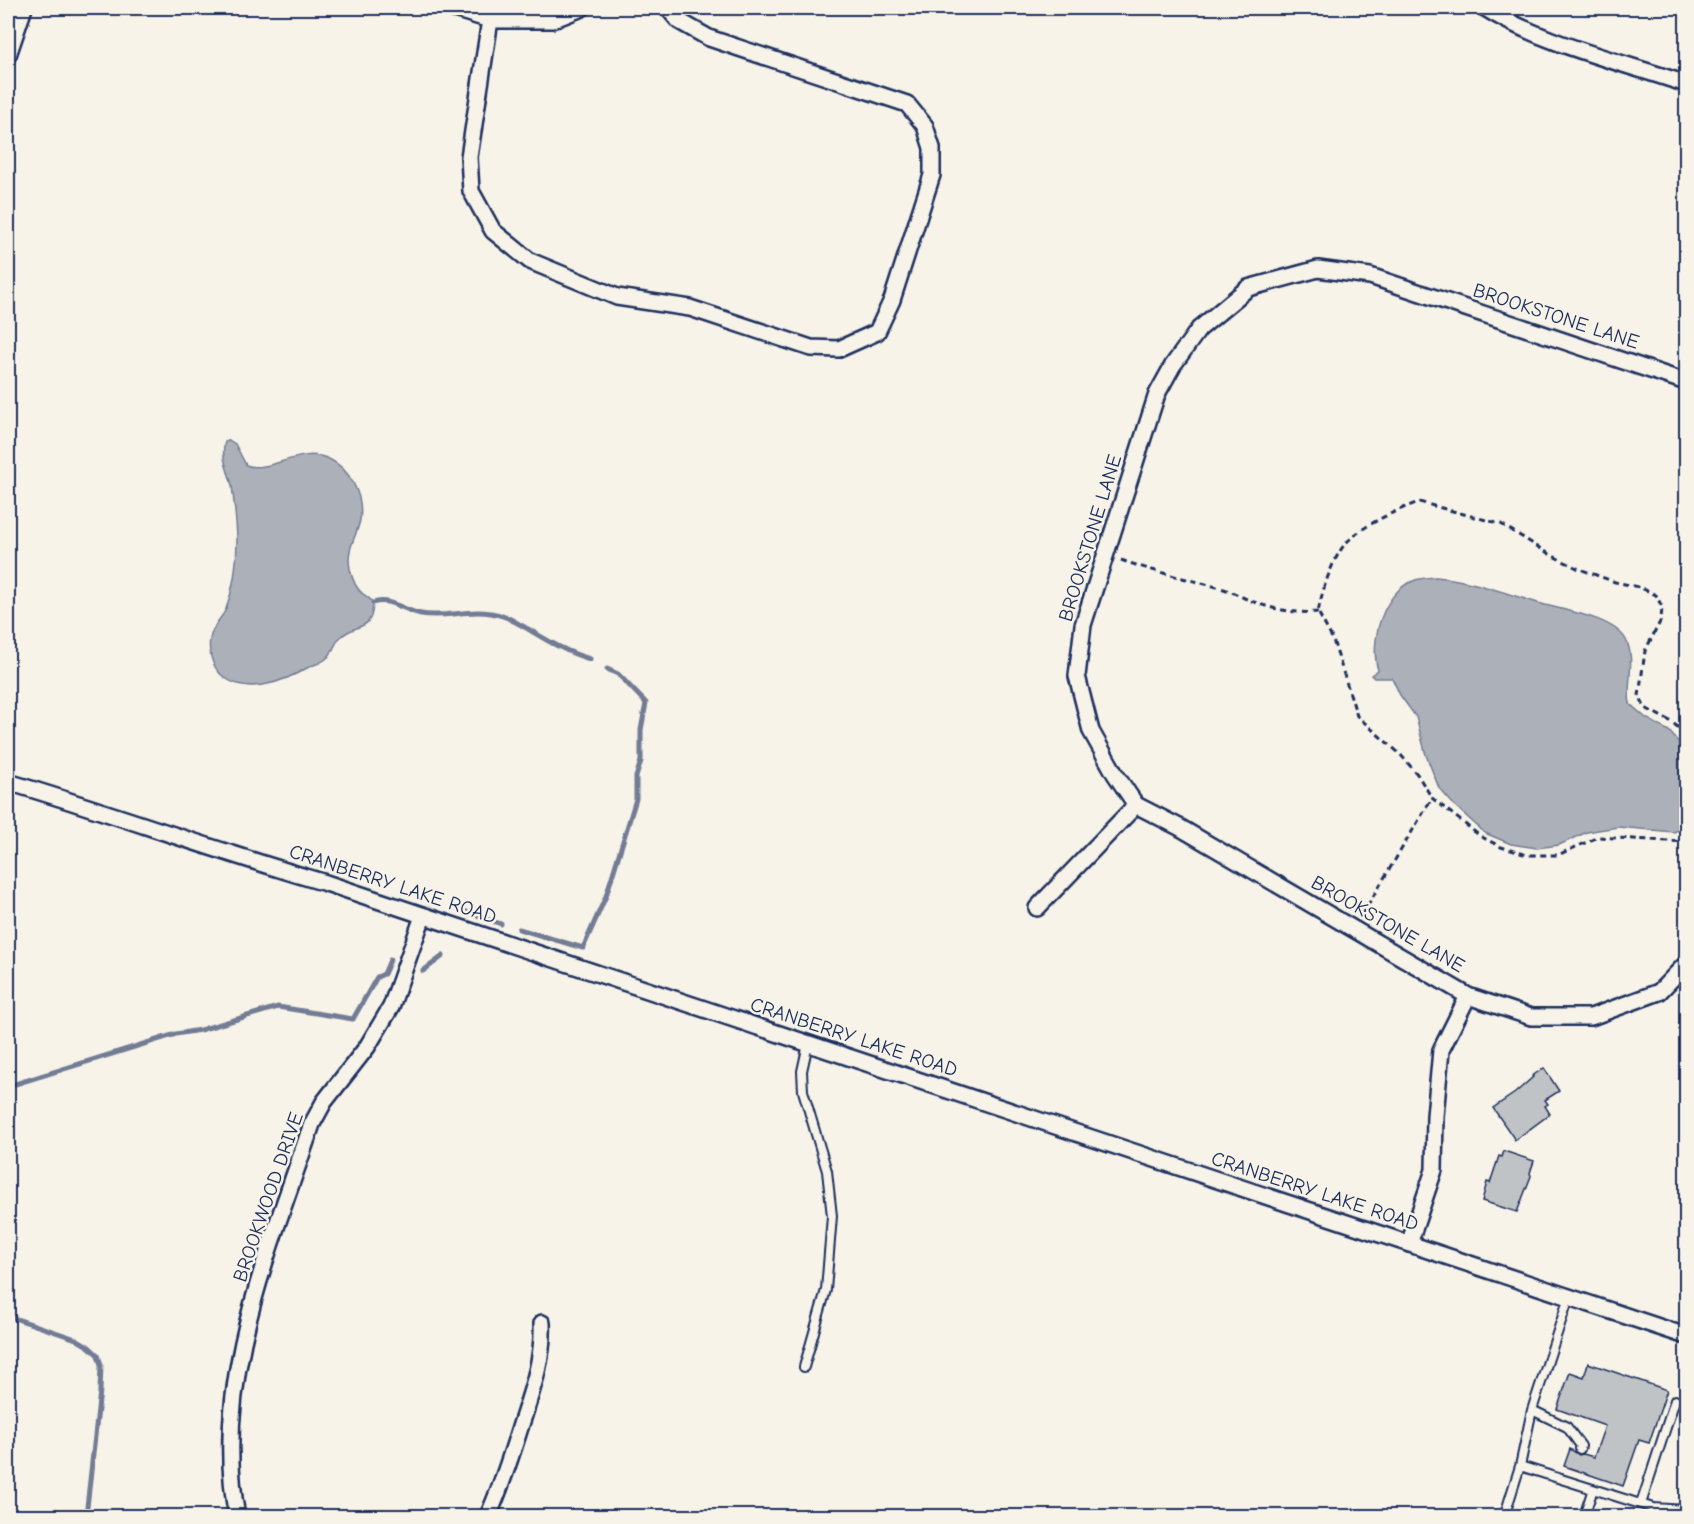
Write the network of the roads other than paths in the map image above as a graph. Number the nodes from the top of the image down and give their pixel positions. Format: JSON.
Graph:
{"nodes":[{"id":1,"x":24,"y":8,"type":"edge"},
{"id":2,"x":451,"y":8,"type":"edge"},
{"id":3,"x":582,"y":8,"type":"edge"},
{"id":4,"x":668,"y":8,"type":"edge"},
{"id":5,"x":1485,"y":8,"type":"edge"},
{"id":6,"x":490,"y":20,"type":"junction"},
{"id":7,"x":8,"y":55,"type":"edge"},
{"id":8,"x":1686,"y":84,"type":"edge"},
{"id":9,"x":1686,"y":382,"type":"edge"},
{"id":10,"x":8,"y":782,"type":"edge"},
{"id":11,"x":1136,"y":805,"type":"junction"},
{"id":12,"x":1037,"y":908,"type":"dead end"},
{"id":13,"x":423,"y":916,"type":"junction"},
{"id":14,"x":1686,"y":964,"type":"edge"},
{"id":15,"x":1468,"y":996,"type":"junction"},
{"id":16,"x":808,"y":1044,"type":"junction"},
{"id":17,"x":1409,"y":1244,"type":"junction"},
{"id":18,"x":1569,"y":1297,"type":"junction"},
{"id":19,"x":542,"y":1323,"type":"dead end"},
{"id":20,"x":1686,"y":1336,"type":"edge"},
{"id":21,"x":804,"y":1367,"type":"dead end"},
{"id":22,"x":1675,"y":1400,"type":"dead end"},
{"id":23,"x":1532,"y":1410,"type":"junction"},
{"id":24,"x":1580,"y":1449,"type":"dead end"},
{"id":25,"x":1520,"y":1466,"type":"junction"},
{"id":26,"x":1573,"y":1471,"type":"dead end"},
{"id":27,"x":1570,"y":1481,"type":"junction"},
{"id":28,"x":1593,"y":1489,"type":"junction"},
{"id":29,"x":1641,"y":1504,"type":"junction"},
{"id":30,"x":1653,"y":1508,"type":"junction"},
{"id":31,"x":1686,"y":1510,"type":"edge"},
{"id":32,"x":237,"y":1516,"type":"edge"},
{"id":33,"x":488,"y":1516,"type":"edge"},
{"id":34,"x":1514,"y":1516,"type":"edge"},
{"id":35,"x":1584,"y":1516,"type":"edge"},
{"id":36,"x":1665,"y":1516,"type":"edge"}],
"edges":[{"from":1,"to":7,"type":"street"},
{"from":2,"to":6,"type":"street"},
{"from":3,"to":6,"type":"street"},
{"from":4,"to":6,"type":"street"},
{"from":5,"to":8,"type":"street"},
{"from":9,"to":11,"type":"street","name":"BROOKSTONE LANE"},
{"from":10,"to":13,"type":"street","name":"CRANBERRY LAKE ROAD"},
{"from":11,"to":12,"type":"street"},
{"from":11,"to":15,"type":"street","name":"BROOKSTONE LANE"},
{"from":13,"to":16,"type":"street","name":"CRANBERRY LAKE ROAD"},
{"from":13,"to":32,"type":"street","name":"BROOKWOOD DRIVE"},
{"from":14,"to":15,"type":"street","name":"BROOKSTONE LANE"},
{"from":15,"to":17,"type":"street"},
{"from":16,"to":17,"type":"street","name":"CRANBERRY LAKE ROAD"},
{"from":16,"to":21,"type":"lane"},
{"from":17,"to":18,"type":"street","name":"CRANBERRY LAKE ROAD"},
{"from":18,"to":20,"type":"street","name":"CRANBERRY LAKE ROAD"},
{"from":18,"to":23,"type":"lane"},
{"from":19,"to":33,"type":"street"},
{"from":22,"to":29,"type":"lane"},
{"from":23,"to":24,"type":"lane"},
{"from":23,"to":25,"type":"lane"},
{"from":25,"to":27,"type":"lane"},
{"from":25,"to":34,"type":"lane"},
{"from":26,"to":27,"type":"lane"},
{"from":27,"to":28,"type":"lane"},
{"from":28,"to":29,"type":"lane"},
{"from":28,"to":35,"type":"lane"},
{"from":29,"to":30,"type":"lane"},
{"from":30,"to":31,"type":"lane"},
{"from":30,"to":36,"type":"lane"}]}
